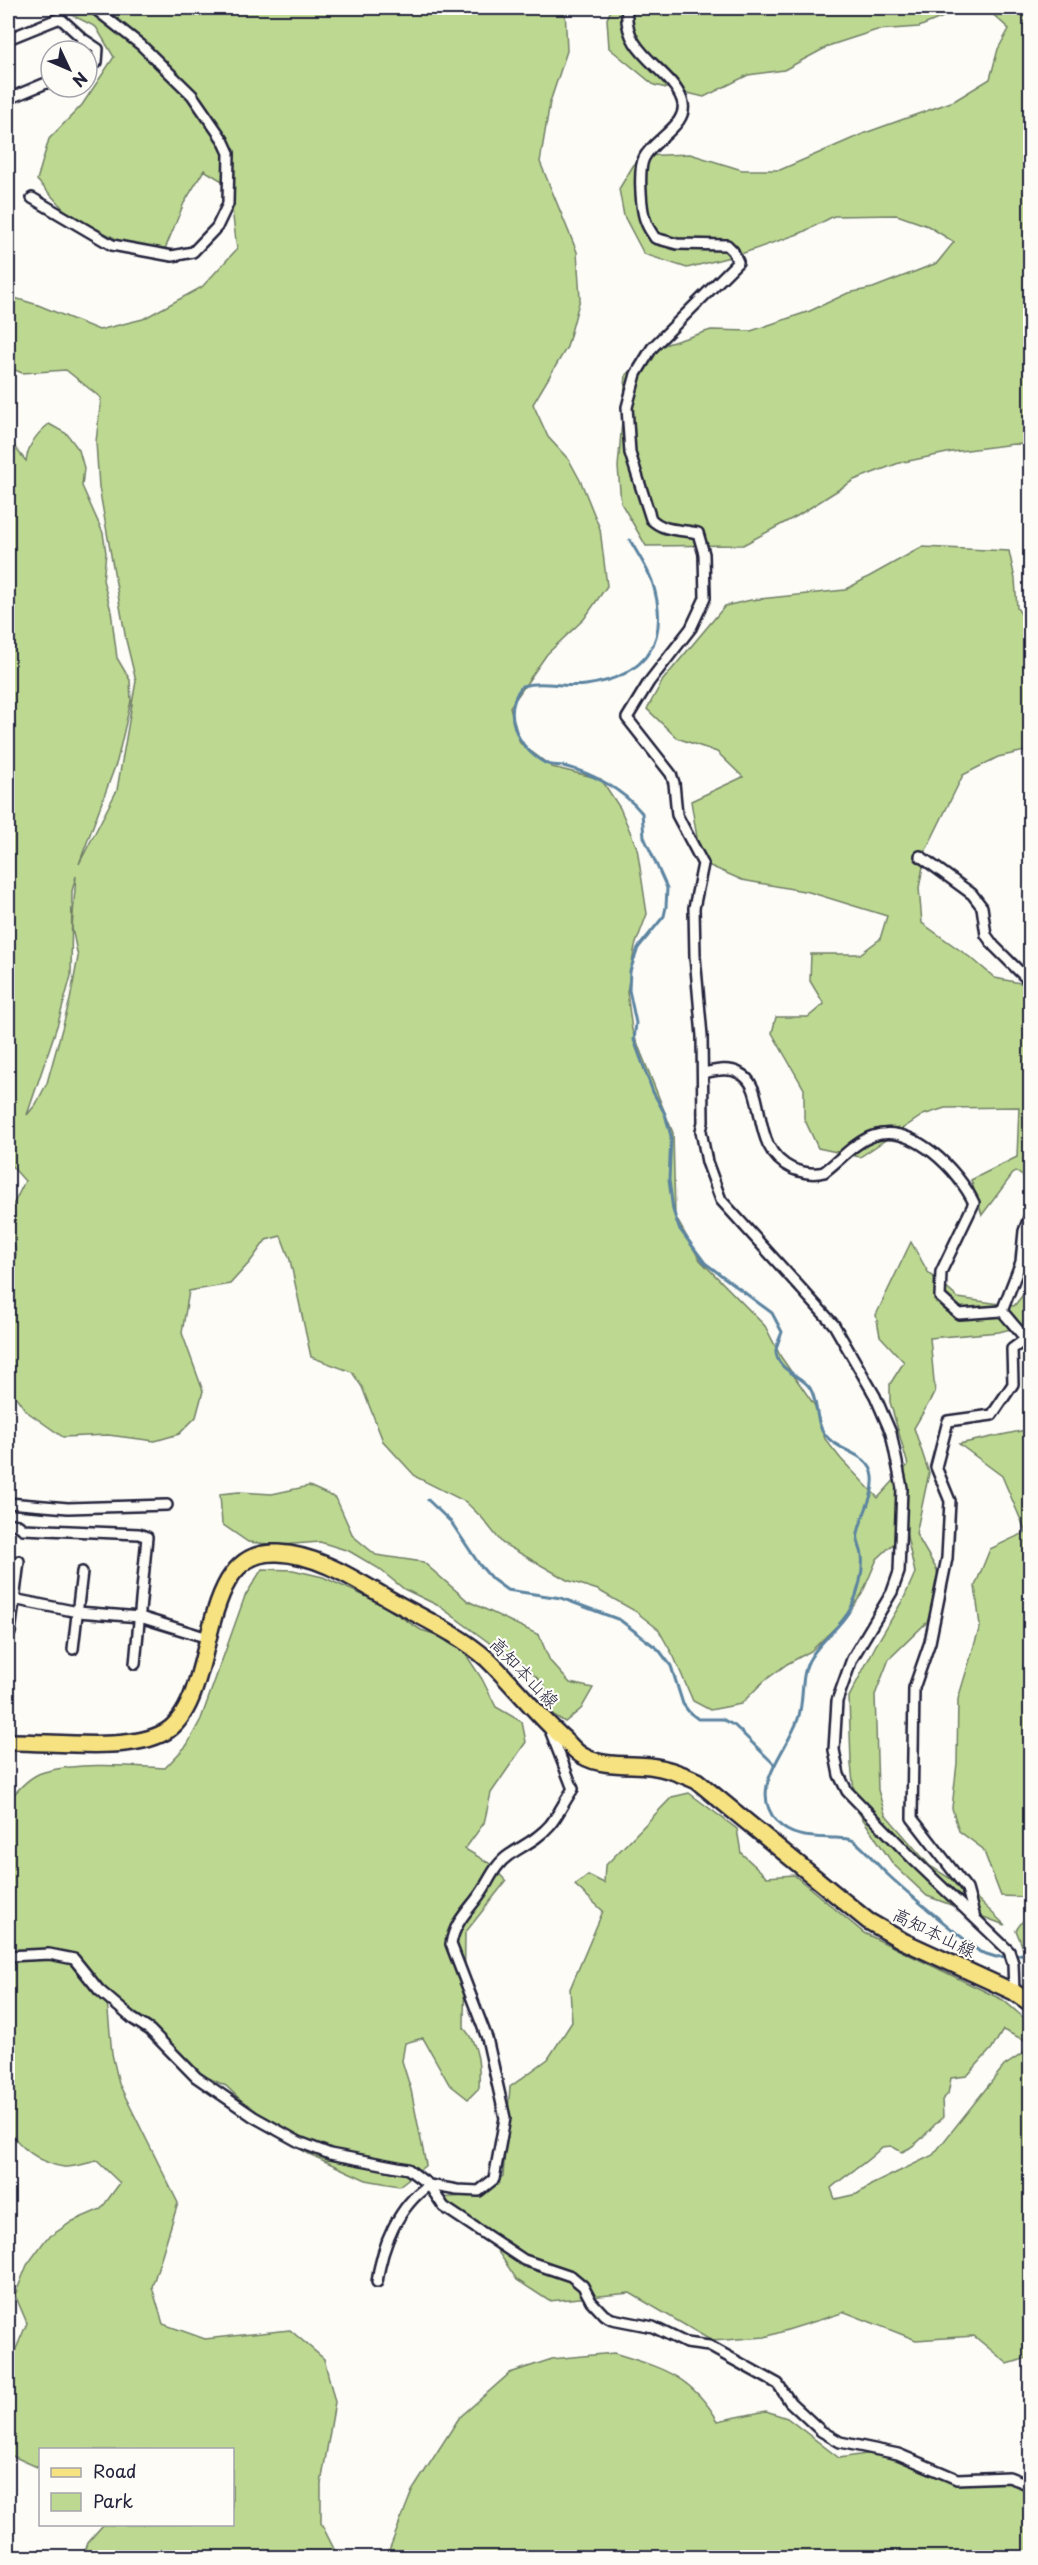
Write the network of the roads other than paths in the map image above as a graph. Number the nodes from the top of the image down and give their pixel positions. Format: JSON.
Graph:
{"nodes":[{"id":1,"x":94,"y":8,"type":"edge"},
{"id":2,"x":627,"y":8,"type":"edge"},
{"id":3,"x":8,"y":39,"type":"edge"},
{"id":4,"x":83,"y":39,"type":"edge"},
{"id":5,"x":39,"y":86,"type":"edge"},
{"id":6,"x":8,"y":99,"type":"edge"},
{"id":7,"x":32,"y":198,"type":"dead end"},
{"id":8,"x":920,"y":856,"type":"dead end"},
{"id":9,"x":1030,"y":982,"type":"edge"},
{"id":10,"x":703,"y":1073,"type":"junction"},
{"id":11,"x":1030,"y":1215,"type":"edge"},
{"id":12,"x":1002,"y":1311,"type":"junction"},
{"id":13,"x":1029,"y":1341,"type":"edge"},
{"id":14,"x":8,"y":1503,"type":"edge"},
{"id":15,"x":167,"y":1505,"type":"dead end"},
{"id":16,"x":8,"y":1522,"type":"edge"},
{"id":17,"x":19,"y":1561,"type":"dead end"},
{"id":18,"x":82,"y":1572,"type":"dead end"},
{"id":19,"x":11,"y":1599,"type":"edge"},
{"id":20,"x":78,"y":1612,"type":"junction"},
{"id":21,"x":140,"y":1617,"type":"junction"},
{"id":22,"x":10,"y":1633,"type":"dead end"},
{"id":23,"x":208,"y":1638,"type":"junction"},
{"id":24,"x":73,"y":1649,"type":"dead end"},
{"id":25,"x":135,"y":1664,"type":"dead end"},
{"id":26,"x":548,"y":1725,"type":"junction"},
{"id":27,"x":8,"y":1742,"type":"edge"},
{"id":28,"x":976,"y":1920,"type":"junction"},
{"id":29,"x":8,"y":1956,"type":"edge"},
{"id":30,"x":1014,"y":1992,"type":"junction"},
{"id":31,"x":1030,"y":2003,"type":"edge"},
{"id":32,"x":429,"y":2185,"type":"junction"},
{"id":33,"x":377,"y":2282,"type":"dead end"},
{"id":34,"x":1030,"y":2485,"type":"edge"}],
"edges":[{"from":1,"to":7,"type":"street"},
{"from":2,"to":10,"type":"street"},
{"from":3,"to":4,"type":"street"},
{"from":5,"to":6,"type":"street"},
{"from":8,"to":9,"type":"street"},
{"from":10,"to":12,"type":"street"},
{"from":10,"to":28,"type":"street"},
{"from":11,"to":12,"type":"street"},
{"from":12,"to":13,"type":"street"},
{"from":13,"to":28,"type":"street"},
{"from":14,"to":15,"type":"street"},
{"from":16,"to":21,"type":"street"},
{"from":17,"to":19,"type":"street"},
{"from":18,"to":20,"type":"street"},
{"from":19,"to":20,"type":"street"},
{"from":19,"to":22,"type":"street"},
{"from":20,"to":21,"type":"street"},
{"from":20,"to":24,"type":"street"},
{"from":21,"to":23,"type":"street"},
{"from":21,"to":25,"type":"street"},
{"from":23,"to":26,"type":"main road","name":"高知本山線"},
{"from":23,"to":27,"type":"main road","name":"高知本山線"},
{"from":26,"to":30,"type":"main road","name":"高知本山線"},
{"from":26,"to":32,"type":"street"},
{"from":28,"to":30,"type":"street"},
{"from":29,"to":32,"type":"street"},
{"from":30,"to":31,"type":"main road","name":"高知本山線"},
{"from":32,"to":33,"type":"street"},
{"from":32,"to":34,"type":"street"}]}
